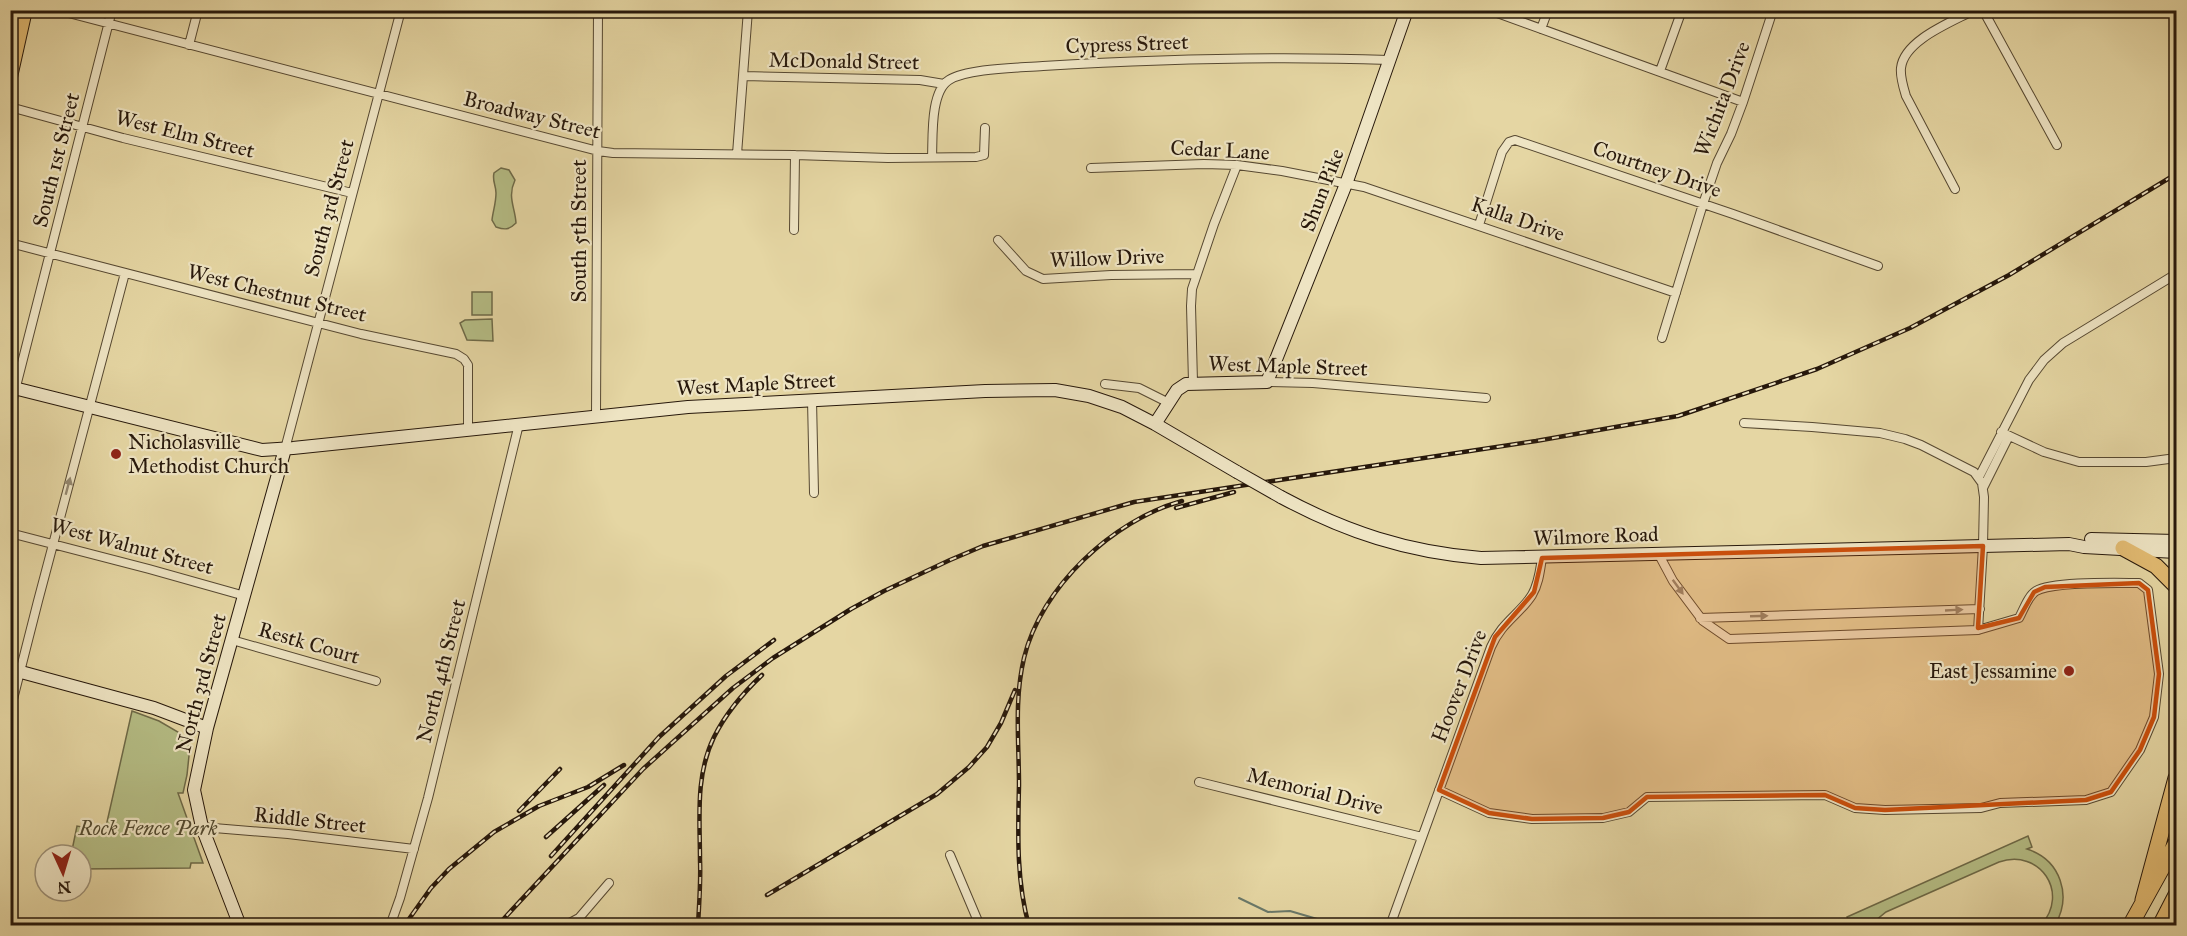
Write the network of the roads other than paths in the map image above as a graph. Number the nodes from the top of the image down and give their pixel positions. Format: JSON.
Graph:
{"nodes":[{"id":1,"x":26,"y":10,"type":"edge"},
{"id":2,"x":57,"y":10,"type":"edge"},
{"id":3,"x":112,"y":10,"type":"edge"},
{"id":4,"x":198,"y":10,"type":"edge"},
{"id":5,"x":401,"y":10,"type":"edge"},
{"id":6,"x":598,"y":10,"type":"edge"},
{"id":7,"x":748,"y":10,"type":"edge"},
{"id":8,"x":1407,"y":10,"type":"edge"},
{"id":9,"x":1489,"y":10,"type":"edge"},
{"id":10,"x":1548,"y":10,"type":"edge"},
{"id":11,"x":1682,"y":10,"type":"edge"},
{"id":12,"x":1773,"y":10,"type":"edge"},
{"id":13,"x":1974,"y":10,"type":"edge"},
{"id":14,"x":1983,"y":10,"type":"edge"},
{"id":15,"x":108,"y":24,"type":"junction"},
{"id":16,"x":1541,"y":29,"type":"junction"},
{"id":17,"x":189,"y":45,"type":"junction"},
{"id":18,"x":1389,"y":60,"type":"junction"},
{"id":19,"x":1660,"y":71,"type":"junction"},
{"id":20,"x":744,"y":76,"type":"junction"},
{"id":21,"x":10,"y":77,"type":"edge"},
{"id":22,"x":944,"y":84,"type":"junction"},
{"id":23,"x":378,"y":94,"type":"junction"},
{"id":24,"x":1743,"y":102,"type":"junction"},
{"id":25,"x":10,"y":107,"type":"edge"},
{"id":26,"x":83,"y":126,"type":"junction"},
{"id":27,"x":985,"y":128,"type":"dead end"},
{"id":28,"x":2057,"y":145,"type":"dead end"},
{"id":29,"x":598,"y":151,"type":"junction"},
{"id":30,"x":737,"y":154,"type":"junction"},
{"id":31,"x":795,"y":155,"type":"junction"},
{"id":32,"x":932,"y":157,"type":"junction"},
{"id":33,"x":1237,"y":165,"type":"junction"},
{"id":34,"x":1091,"y":168,"type":"dead end"},
{"id":35,"x":1347,"y":184,"type":"junction"},
{"id":36,"x":1954,"y":189,"type":"dead end"},
{"id":37,"x":352,"y":193,"type":"junction"},
{"id":38,"x":1703,"y":204,"type":"junction"},
{"id":39,"x":1479,"y":225,"type":"junction"},
{"id":40,"x":794,"y":230,"type":"dead end"},
{"id":41,"x":999,"y":240,"type":"dead end"},
{"id":42,"x":10,"y":243,"type":"edge"},
{"id":43,"x":51,"y":254,"type":"junction"},
{"id":44,"x":1878,"y":266,"type":"dead end"},
{"id":45,"x":125,"y":273,"type":"junction"},
{"id":46,"x":1196,"y":274,"type":"junction"},
{"id":47,"x":2176,"y":274,"type":"edge"},
{"id":48,"x":1676,"y":293,"type":"junction"},
{"id":49,"x":318,"y":322,"type":"junction"},
{"id":50,"x":1662,"y":338,"type":"dead end"},
{"id":51,"x":1267,"y":381,"type":"junction"},
{"id":52,"x":1193,"y":382,"type":"junction"},
{"id":53,"x":1105,"y":384,"type":"dead end"},
{"id":54,"x":14,"y":388,"type":"edge"},
{"id":55,"x":1486,"y":398,"type":"dead end"},
{"id":56,"x":812,"y":400,"type":"junction"},
{"id":57,"x":1169,"y":402,"type":"junction"},
{"id":58,"x":90,"y":406,"type":"junction"},
{"id":59,"x":10,"y":410,"type":"edge"},
{"id":60,"x":596,"y":416,"type":"junction"},
{"id":61,"x":1744,"y":423,"type":"dead end"},
{"id":62,"x":519,"y":424,"type":"junction"},
{"id":63,"x":1155,"y":424,"type":"junction"},
{"id":64,"x":468,"y":429,"type":"junction"},
{"id":65,"x":2005,"y":434,"type":"junction"},
{"id":66,"x":285,"y":449,"type":"junction"},
{"id":67,"x":2176,"y":458,"type":"edge"},
{"id":68,"x":1979,"y":477,"type":"junction"},
{"id":69,"x":1983,"y":488,"type":"junction"},
{"id":70,"x":814,"y":493,"type":"dead end"},
{"id":71,"x":10,"y":533,"type":"edge"},
{"id":72,"x":2176,"y":541,"type":"edge"},
{"id":73,"x":53,"y":543,"type":"junction"},
{"id":74,"x":2069,"y":544,"type":"junction"},
{"id":75,"x":1983,"y":546,"type":"junction"},
{"id":76,"x":2123,"y":548,"type":"junction"},
{"id":77,"x":2176,"y":552,"type":"edge"},
{"id":78,"x":1658,"y":554,"type":"junction"},
{"id":79,"x":1542,"y":558,"type":"junction"},
{"id":80,"x":2176,"y":586,"type":"edge"},
{"id":81,"x":245,"y":596,"type":"junction"},
{"id":82,"x":1980,"y":609,"type":"junction"},
{"id":83,"x":1701,"y":618,"type":"junction"},
{"id":84,"x":1978,"y":630,"type":"junction"},
{"id":85,"x":232,"y":640,"type":"junction"},
{"id":86,"x":15,"y":671,"type":"edge"},
{"id":87,"x":376,"y":681,"type":"dead end"},
{"id":88,"x":10,"y":711,"type":"edge"},
{"id":89,"x":207,"y":728,"type":"junction"},
{"id":90,"x":2176,"y":778,"type":"edge"},
{"id":91,"x":1199,"y":782,"type":"dead end"},
{"id":92,"x":1438,"y":790,"type":"junction"},
{"id":93,"x":202,"y":827,"type":"junction"},
{"id":94,"x":1422,"y":837,"type":"junction"},
{"id":95,"x":2176,"y":843,"type":"edge"},
{"id":96,"x":414,"y":849,"type":"junction"},
{"id":97,"x":951,"y":855,"type":"dead end"},
{"id":98,"x":609,"y":883,"type":"dead end"},
{"id":99,"x":2176,"y":895,"type":"edge"},
{"id":100,"x":2143,"y":900,"type":"junction"},
{"id":101,"x":241,"y":925,"type":"edge"},
{"id":102,"x":390,"y":926,"type":"edge"},
{"id":103,"x":564,"y":926,"type":"edge"},
{"id":104,"x":980,"y":926,"type":"edge"},
{"id":105,"x":1390,"y":926,"type":"edge"},
{"id":106,"x":2130,"y":926,"type":"edge"},
{"id":107,"x":2160,"y":926,"type":"edge"}],
"edges":[{"from":1,"to":21,"type":"main road"},
{"from":2,"to":15,"type":"street","name":"Broadway Street"},
{"from":3,"to":15,"type":"street","name":"South 1st Street"},
{"from":4,"to":17,"type":"street"},
{"from":5,"to":23,"type":"street","name":"South 3rd Street"},
{"from":6,"to":29,"type":"street","name":"South 5th Street"},
{"from":7,"to":20,"type":"street"},
{"from":8,"to":18,"type":"main road","name":"Shun Pike"},
{"from":9,"to":16,"type":"street"},
{"from":10,"to":16,"type":"street"},
{"from":11,"to":19,"type":"street"},
{"from":12,"to":24,"type":"street","name":"Wichita Drive"},
{"from":13,"to":36,"type":"street"},
{"from":14,"to":28,"type":"street"},
{"from":15,"to":17,"type":"street","name":"Broadway Street"},
{"from":15,"to":26,"type":"street","name":"South 1st Street"},
{"from":16,"to":19,"type":"street"},
{"from":17,"to":23,"type":"street","name":"Broadway Street"},
{"from":18,"to":22,"type":"street","name":"Cypress Street"},
{"from":18,"to":35,"type":"main road","name":"Shun Pike"},
{"from":19,"to":24,"type":"street"},
{"from":20,"to":22,"type":"street","name":"McDonald Street"},
{"from":20,"to":30,"type":"street"},
{"from":22,"to":32,"type":"street"},
{"from":23,"to":29,"type":"street","name":"Broadway Street"},
{"from":23,"to":37,"type":"street","name":"South 3rd Street"},
{"from":24,"to":38,"type":"street","name":"Wichita Drive"},
{"from":25,"to":26,"type":"street","name":"West Elm Street"},
{"from":26,"to":37,"type":"street","name":"West Elm Street"},
{"from":26,"to":43,"type":"street","name":"South 1st Street"},
{"from":27,"to":32,"type":"street","name":"Broadway Street"},
{"from":29,"to":30,"type":"street","name":"Broadway Street"},
{"from":29,"to":60,"type":"street","name":"South 5th Street"},
{"from":30,"to":31,"type":"street","name":"Broadway Street"},
{"from":31,"to":32,"type":"street","name":"Broadway Street"},
{"from":31,"to":40,"type":"street"},
{"from":33,"to":34,"type":"street","name":"Cedar Lane"},
{"from":33,"to":35,"type":"street","name":"Cedar Lane"},
{"from":33,"to":46,"type":"street"},
{"from":35,"to":39,"type":"street","name":"Kalla Drive"},
{"from":35,"to":51,"type":"main road","name":"Shun Pike"},
{"from":37,"to":49,"type":"street","name":"South 3rd Street"},
{"from":38,"to":39,"type":"street","name":"Courtney Drive"},
{"from":38,"to":44,"type":"street","name":"Courtney Drive"},
{"from":38,"to":48,"type":"street","name":"Wichita Drive"},
{"from":39,"to":48,"type":"street","name":"Kalla Drive"},
{"from":41,"to":46,"type":"street","name":"Willow Drive"},
{"from":42,"to":43,"type":"street","name":"West Chestnut Street"},
{"from":43,"to":45,"type":"street","name":"West Chestnut Street"},
{"from":43,"to":54,"type":"street","name":"South 1st Street"},
{"from":45,"to":49,"type":"street","name":"West Chestnut Street"},
{"from":45,"to":58,"type":"street"},
{"from":46,"to":52,"type":"street"},
{"from":47,"to":65,"type":"street"},
{"from":48,"to":50,"type":"street","name":"Wichita Drive"},
{"from":49,"to":64,"type":"street","name":"West Chestnut Street"},
{"from":49,"to":66,"type":"street","name":"South 3rd Street"},
{"from":51,"to":52,"type":"main road","name":"West Maple Street"},
{"from":51,"to":55,"type":"street","name":"West Maple Street"},
{"from":52,"to":57,"type":"main road","name":"West Maple Street"},
{"from":53,"to":57,"type":"street"},
{"from":54,"to":58,"type":"main road","name":"West Maple Street"},
{"from":54,"to":59,"type":"street","name":"South 1st Street"},
{"from":56,"to":60,"type":"main road","name":"West Maple Street"},
{"from":56,"to":63,"type":"main road","name":"West Maple Street"},
{"from":56,"to":70,"type":"street"},
{"from":57,"to":63,"type":"main road","name":"West Maple Street"},
{"from":58,"to":66,"type":"main road","name":"West Maple Street"},
{"from":73,"to":58,"type":"street","one_way":true},
{"from":60,"to":62,"type":"main road","name":"West Maple Street"},
{"from":61,"to":68,"type":"street"},
{"from":62,"to":64,"type":"main road","name":"West Maple Street"},
{"from":62,"to":96,"type":"street","name":"North 4th Street"},
{"from":63,"to":79,"type":"main road","name":"Wilmore Road","bridge":true},
{"from":64,"to":66,"type":"main road","name":"West Maple Street"},
{"from":65,"to":67,"type":"street"},
{"from":65,"to":68,"type":"street"},
{"from":65,"to":69,"type":"street"},
{"from":66,"to":81,"type":"main road","name":"North 3rd Street"},
{"from":68,"to":69,"type":"street"},
{"from":69,"to":75,"type":"street"},
{"from":71,"to":73,"type":"street","name":"West Walnut Street"},
{"from":72,"to":74,"type":"main road","name":"Wilmore Road"},
{"from":73,"to":81,"type":"street","name":"West Walnut Street"},
{"from":73,"to":86,"type":"street"},
{"from":74,"to":75,"type":"main road","name":"Wilmore Road"},
{"from":74,"to":76,"type":"main road","name":"Wilmore Road"},
{"from":75,"to":78,"type":"main road","name":"Wilmore Road"},
{"from":75,"to":82,"type":"street"},
{"from":76,"to":77,"type":"main road","name":"Wilmore Road"},
{"from":76,"to":80,"type":"highway"},
{"from":78,"to":79,"type":"main road","name":"Wilmore Road"},
{"from":78,"to":83,"type":"street","one_way":true},
{"from":79,"to":92,"type":"street","name":"Hoover Drive"},
{"from":81,"to":85,"type":"main road","name":"North 3rd Street"},
{"from":83,"to":82,"type":"street","one_way":true},
{"from":82,"to":84,"type":"street"},
{"from":83,"to":84,"type":"street"},
{"from":84,"to":92,"type":"street"},
{"from":85,"to":87,"type":"street","name":"Restk Court"},
{"from":85,"to":89,"type":"main road","name":"North 3rd Street"},
{"from":86,"to":88,"type":"street"},
{"from":86,"to":89,"type":"main road"},
{"from":89,"to":93,"type":"main road","name":"North 3rd Street"},
{"from":90,"to":100,"type":"highway"},
{"from":91,"to":94,"type":"street","name":"Memorial Drive"},
{"from":92,"to":94,"type":"street","name":"Hoover Drive"},
{"from":93,"to":96,"type":"street","name":"Riddle Street"},
{"from":93,"to":101,"type":"main road","name":"North 3rd Street"},
{"from":94,"to":105,"type":"street","name":"Hoover Drive"},
{"from":95,"to":100,"type":"highway"},
{"from":96,"to":102,"type":"street","name":"North 4th Street"},
{"from":97,"to":104,"type":"street"},
{"from":98,"to":103,"type":"street"},
{"from":99,"to":107,"type":"highway"},
{"from":100,"to":106,"type":"highway"}]}
